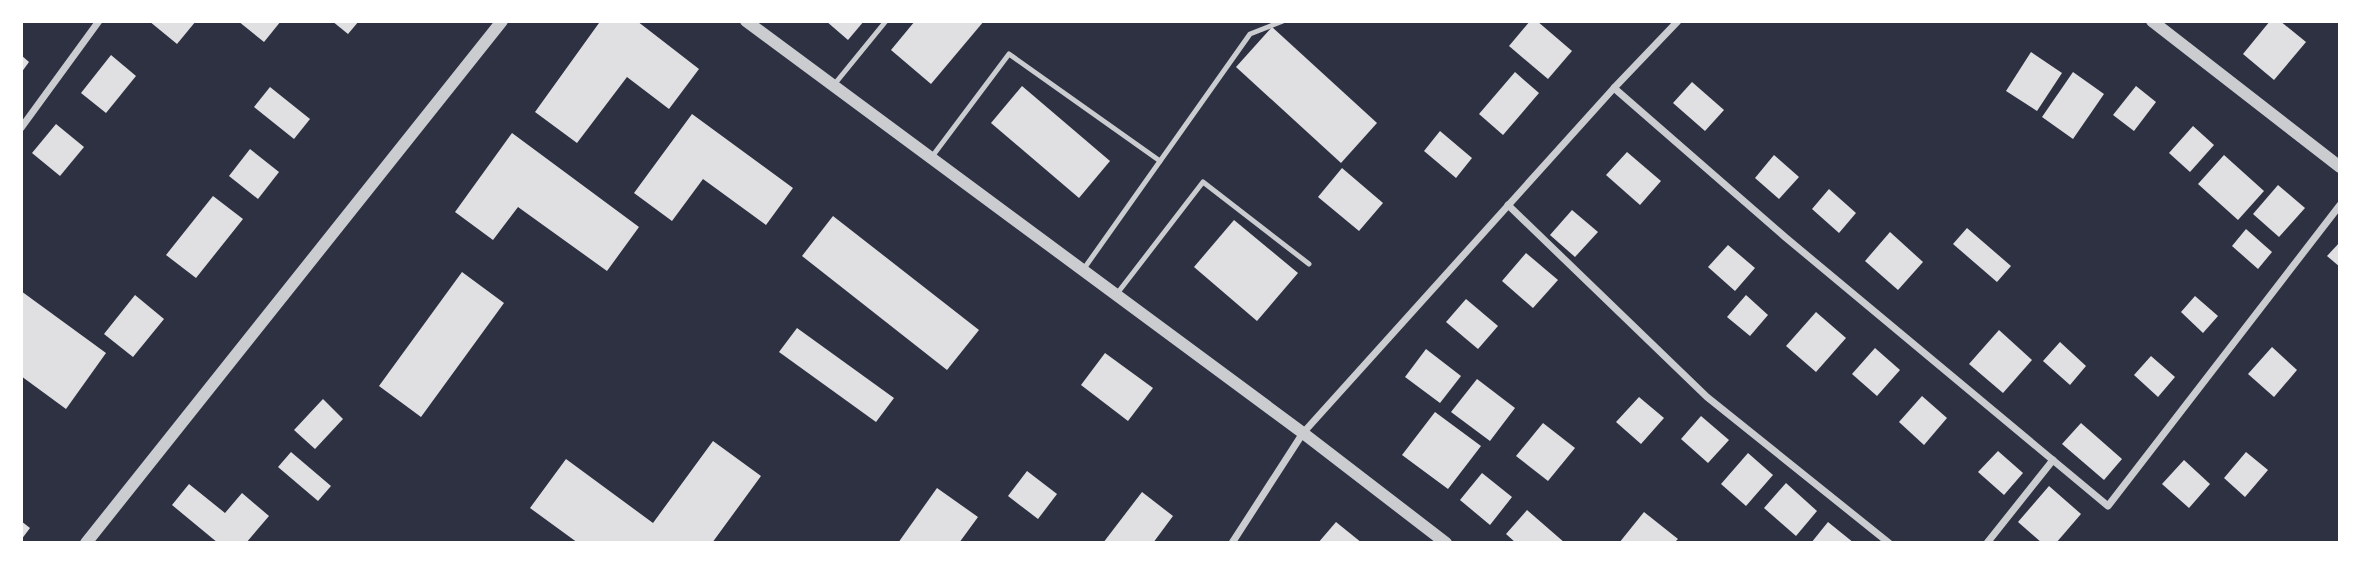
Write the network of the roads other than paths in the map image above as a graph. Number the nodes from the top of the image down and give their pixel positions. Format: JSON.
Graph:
{"nodes":[{"id":1,"x":99,"y":21,"type":"edge"},
{"id":2,"x":502,"y":21,"type":"edge"},
{"id":3,"x":746,"y":21,"type":"edge"},
{"id":4,"x":886,"y":21,"type":"edge"},
{"id":5,"x":1283,"y":21,"type":"edge"},
{"id":6,"x":1678,"y":21,"type":"edge"},
{"id":7,"x":2152,"y":21,"type":"edge"},
{"id":8,"x":834,"y":86,"type":"junction"},
{"id":9,"x":1614,"y":88,"type":"junction"},
{"id":10,"x":21,"y":128,"type":"edge"},
{"id":11,"x":931,"y":158,"type":"junction"},
{"id":12,"x":1160,"y":160,"type":"junction"},
{"id":13,"x":2340,"y":167,"type":"edge"},
{"id":14,"x":1508,"y":205,"type":"junction"},
{"id":15,"x":2340,"y":205,"type":"edge"},
{"id":16,"x":1308,"y":264,"type":"dead end"},
{"id":17,"x":1083,"y":270,"type":"junction"},
{"id":18,"x":1116,"y":295,"type":"junction"},
{"id":19,"x":1303,"y":433,"type":"junction"},
{"id":20,"x":2053,"y":460,"type":"junction"},
{"id":21,"x":86,"y":543,"type":"edge"},
{"id":22,"x":1232,"y":543,"type":"edge"},
{"id":23,"x":1446,"y":543,"type":"edge"},
{"id":24,"x":1889,"y":543,"type":"edge"},
{"id":25,"x":1987,"y":543,"type":"edge"}],
"edges":[{"from":1,"to":10,"type":"street"},
{"from":2,"to":21,"type":"street"},
{"from":3,"to":8,"type":"street"},
{"from":4,"to":8,"type":"lane"},
{"from":5,"to":12,"type":"lane"},
{"from":6,"to":9,"type":"street"},
{"from":7,"to":13,"type":"street"},
{"from":8,"to":11,"type":"street"},
{"from":9,"to":14,"type":"street"},
{"from":9,"to":20,"type":"street"},
{"from":11,"to":12,"type":"lane"},
{"from":11,"to":17,"type":"street"},
{"from":12,"to":17,"type":"lane"},
{"from":14,"to":19,"type":"street"},
{"from":14,"to":24,"type":"street"},
{"from":15,"to":20,"type":"street"},
{"from":16,"to":18,"type":"lane"},
{"from":17,"to":18,"type":"street"},
{"from":18,"to":19,"type":"street"},
{"from":19,"to":22,"type":"street"},
{"from":19,"to":23,"type":"street"},
{"from":20,"to":25,"type":"street"}]}
